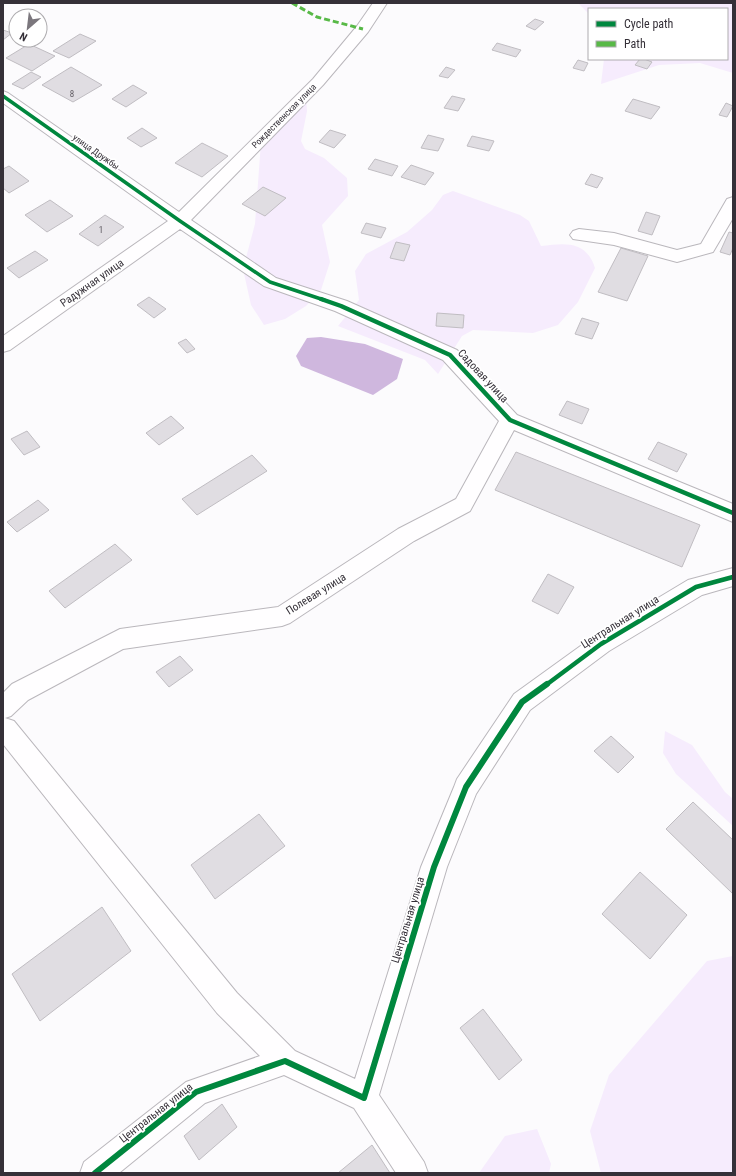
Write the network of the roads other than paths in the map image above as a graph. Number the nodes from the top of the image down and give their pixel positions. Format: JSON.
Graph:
{"nodes":[{"id":1,"x":380,"y":3,"type":"edge"},
{"id":2,"x":3,"y":96,"type":"edge"},
{"id":3,"x":733,"y":203,"type":"edge"},
{"id":4,"x":180,"y":221,"type":"junction"},
{"id":5,"x":579,"y":235,"type":"dead end"},
{"id":6,"x":3,"y":345,"type":"edge"},
{"id":7,"x":510,"y":420,"type":"junction"},
{"id":8,"x":733,"y":513,"type":"edge"},
{"id":9,"x":733,"y":577,"type":"edge"},
{"id":10,"x":3,"y":708,"type":"edge"},
{"id":11,"x":3,"y":729,"type":"edge"},
{"id":12,"x":285,"y":1061,"type":"junction"},
{"id":13,"x":364,"y":1098,"type":"junction"},
{"id":14,"x":95,"y":1173,"type":"edge"},
{"id":15,"x":413,"y":1173,"type":"edge"}],
"edges":[{"from":1,"to":4,"type":"street","name":"Рождественская улица"},
{"from":2,"to":4,"type":"street","name":"улица Дружбы"},
{"from":3,"to":5,"type":"street"},
{"from":4,"to":6,"type":"street","name":"Радужная улица"},
{"from":4,"to":7,"type":"street","name":"Садовая улица"},
{"from":7,"to":8,"type":"street","name":"Садовая улица"},
{"from":7,"to":10,"type":"street","name":"Полевая улица"},
{"from":9,"to":13,"type":"street","name":"Центральная улица"},
{"from":11,"to":12,"type":"street"},
{"from":12,"to":13,"type":"street"},
{"from":12,"to":14,"type":"street","name":"Центральная улица"},
{"from":13,"to":15,"type":"street"}]}
